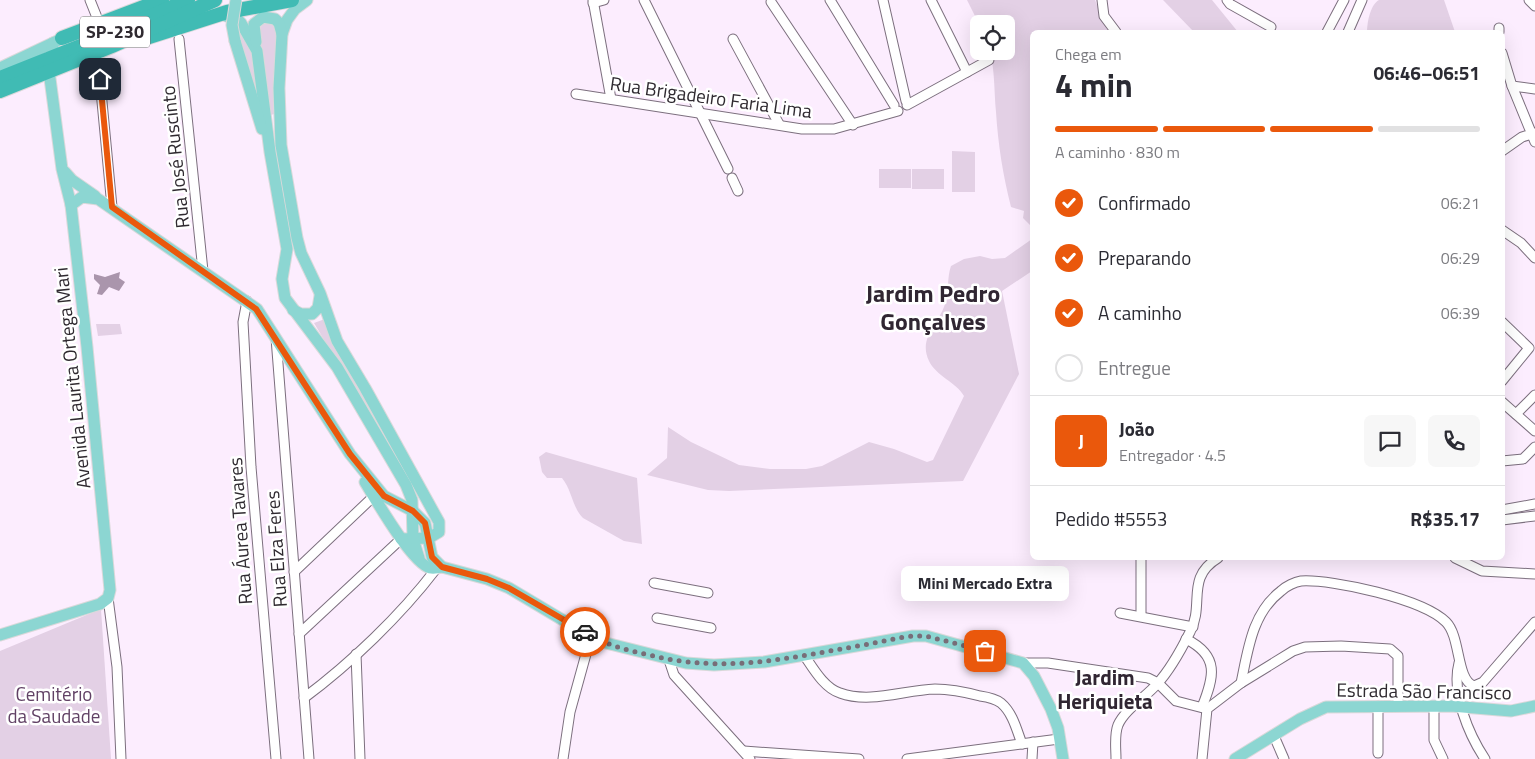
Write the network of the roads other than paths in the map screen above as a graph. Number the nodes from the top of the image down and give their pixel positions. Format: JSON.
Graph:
{"nodes":[{"id":1,"x":90,"y":0,"type":"edge"},
{"id":2,"x":152,"y":0,"type":"edge"},
{"id":3,"x":162,"y":0,"type":"edge"},
{"id":4,"x":188,"y":0,"type":"edge"},
{"id":5,"x":215,"y":0,"type":"edge"},
{"id":6,"x":236,"y":0,"type":"edge"},
{"id":7,"x":292,"y":0,"type":"edge"},
{"id":8,"x":307,"y":0,"type":"edge"},
{"id":9,"x":604,"y":0,"type":"edge"},
{"id":10,"x":644,"y":0,"type":"edge"},
{"id":11,"x":830,"y":0,"type":"edge"},
{"id":12,"x":883,"y":0,"type":"edge"},
{"id":13,"x":931,"y":0,"type":"edge"},
{"id":14,"x":1102,"y":0,"type":"edge"},
{"id":15,"x":1227,"y":0,"type":"edge"},
{"id":16,"x":1344,"y":0,"type":"edge"},
{"id":17,"x":1362,"y":0,"type":"edge"},
{"id":18,"x":1367,"y":0,"type":"edge"},
{"id":19,"x":1529,"y":0,"type":"edge"},
{"id":20,"x":593,"y":2,"type":"edge"},
{"id":21,"x":771,"y":2,"type":"dead end"},
{"id":22,"x":1535,"y":6,"type":"edge"},
{"id":23,"x":214,"y":16,"type":"junction"},
{"id":24,"x":1356,"y":17,"type":"junction"},
{"id":25,"x":98,"y":22,"type":"junction"},
{"id":26,"x":1271,"y":27,"type":"dead end"},
{"id":27,"x":1114,"y":30,"type":"edge"},
{"id":28,"x":1328,"y":30,"type":"edge"},
{"id":29,"x":1349,"y":30,"type":"edge"},
{"id":30,"x":282,"y":34,"type":"junction"},
{"id":31,"x":179,"y":39,"type":"dead end"},
{"id":32,"x":733,"y":39,"type":"dead end"},
{"id":33,"x":58,"y":40,"type":"junction"},
{"id":34,"x":98,"y":46,"type":"junction"},
{"id":35,"x":112,"y":46,"type":"junction"},
{"id":36,"x":257,"y":51,"type":"junction"},
{"id":37,"x":989,"y":60,"type":"dead end"},
{"id":38,"x":1505,"y":63,"type":"edge"},
{"id":39,"x":50,"y":65,"type":"junction"},
{"id":40,"x":0,"y":68,"type":"edge"},
{"id":41,"x":967,"y":72,"type":"junction"},
{"id":42,"x":0,"y":78,"type":"edge"},
{"id":43,"x":1512,"y":86,"type":"junction"},
{"id":44,"x":1535,"y":89,"type":"edge"},
{"id":45,"x":0,"y":91,"type":"edge"},
{"id":46,"x":576,"y":94,"type":"dead end"},
{"id":47,"x":611,"y":99,"type":"junction"},
{"id":48,"x":907,"y":103,"type":"junction"},
{"id":49,"x":896,"y":108,"type":"junction"},
{"id":50,"x":700,"y":113,"type":"junction"},
{"id":51,"x":778,"y":124,"type":"junction"},
{"id":52,"x":853,"y":125,"type":"junction"},
{"id":53,"x":1533,"y":133,"type":"edge"},
{"id":54,"x":1535,"y":142,"type":"edge"},
{"id":55,"x":1505,"y":148,"type":"edge"},
{"id":56,"x":270,"y":152,"type":"junction"},
{"id":57,"x":62,"y":169,"type":"junction"},
{"id":58,"x":728,"y":169,"type":"dead end"},
{"id":59,"x":732,"y":178,"type":"dead end"},
{"id":60,"x":87,"y":190,"type":"junction"},
{"id":61,"x":738,"y":191,"type":"dead end"},
{"id":62,"x":98,"y":199,"type":"junction"},
{"id":63,"x":70,"y":200,"type":"junction"},
{"id":64,"x":112,"y":207,"type":"junction"},
{"id":65,"x":1505,"y":232,"type":"edge"},
{"id":66,"x":1533,"y":252,"type":"edge"},
{"id":67,"x":203,"y":270,"type":"junction"},
{"id":68,"x":320,"y":293,"type":"junction"},
{"id":69,"x":247,"y":301,"type":"junction"},
{"id":70,"x":293,"y":310,"type":"junction"},
{"id":71,"x":1505,"y":325,"type":"edge"},
{"id":72,"x":276,"y":336,"type":"junction"},
{"id":73,"x":1505,"y":378,"type":"edge"},
{"id":74,"x":1535,"y":395,"type":"edge"},
{"id":75,"x":1505,"y":405,"type":"edge"},
{"id":76,"x":1516,"y":414,"type":"junction"},
{"id":77,"x":1535,"y":431,"type":"edge"},
{"id":78,"x":1535,"y":447,"type":"edge"},
{"id":79,"x":1505,"y":461,"type":"edge"},
{"id":80,"x":402,"y":479,"type":"junction"},
{"id":81,"x":379,"y":496,"type":"junction"},
{"id":82,"x":1535,"y":504,"type":"edge"},
{"id":83,"x":1514,"y":508,"type":"junction"},
{"id":84,"x":1505,"y":510,"type":"edge"},
{"id":85,"x":413,"y":511,"type":"junction"},
{"id":86,"x":1535,"y":516,"type":"edge"},
{"id":87,"x":1518,"y":519,"type":"junction"},
{"id":88,"x":1505,"y":520,"type":"edge"},
{"id":89,"x":428,"y":538,"type":"junction"},
{"id":90,"x":401,"y":539,"type":"junction"},
{"id":91,"x":413,"y":539,"type":"junction"},
{"id":92,"x":419,"y":558,"type":"junction"},
{"id":93,"x":1141,"y":560,"type":"edge"},
{"id":94,"x":1215,"y":560,"type":"edge"},
{"id":95,"x":1460,"y":560,"type":"edge"},
{"id":96,"x":438,"y":566,"type":"junction"},
{"id":97,"x":294,"y":572,"type":"junction"},
{"id":98,"x":1535,"y":574,"type":"edge"},
{"id":99,"x":654,"y":583,"type":"dead end"},
{"id":100,"x":708,"y":593,"type":"dead end"},
{"id":101,"x":108,"y":598,"type":"junction"},
{"id":102,"x":1120,"y":613,"type":"dead end"},
{"id":103,"x":1141,"y":616,"type":"junction"},
{"id":104,"x":657,"y":618,"type":"dead end"},
{"id":105,"x":1535,"y":622,"type":"edge"},
{"id":106,"x":1193,"y":627,"type":"junction"},
{"id":107,"x":711,"y":628,"type":"dead end"},
{"id":108,"x":299,"y":634,"type":"junction"},
{"id":109,"x":0,"y":635,"type":"edge"},
{"id":110,"x":591,"y":636,"type":"junction"},
{"id":111,"x":1186,"y":639,"type":"junction"},
{"id":112,"x":607,"y":644,"type":"junction"},
{"id":113,"x":356,"y":654,"type":"junction"},
{"id":114,"x":804,"y":655,"type":"junction"},
{"id":115,"x":584,"y":656,"type":"junction"},
{"id":116,"x":1460,"y":661,"type":"junction"},
{"id":117,"x":1023,"y":663,"type":"junction"},
{"id":118,"x":1048,"y":663,"type":"junction"},
{"id":119,"x":672,"y":669,"type":"junction"},
{"id":120,"x":1034,"y":676,"type":"junction"},
{"id":121,"x":1158,"y":683,"type":"junction"},
{"id":122,"x":1242,"y":683,"type":"junction"},
{"id":123,"x":304,"y":698,"type":"junction"},
{"id":124,"x":1378,"y":706,"type":"junction"},
{"id":125,"x":1398,"y":706,"type":"junction"},
{"id":126,"x":1434,"y":706,"type":"junction"},
{"id":127,"x":1535,"y":706,"type":"edge"},
{"id":128,"x":1462,"y":707,"type":"junction"},
{"id":129,"x":1204,"y":708,"type":"junction"},
{"id":130,"x":1274,"y":736,"type":"junction"},
{"id":131,"x":1059,"y":740,"type":"junction"},
{"id":132,"x":1033,"y":742,"type":"junction"},
{"id":133,"x":1022,"y":744,"type":"junction"},
{"id":134,"x":744,"y":752,"type":"junction"},
{"id":135,"x":1378,"y":752,"type":"dead end"},
{"id":136,"x":966,"y":755,"type":"edge"},
{"id":137,"x":787,"y":757,"type":"edge"},
{"id":138,"x":121,"y":759,"type":"edge"},
{"id":139,"x":276,"y":759,"type":"edge"},
{"id":140,"x":309,"y":759,"type":"edge"},
{"id":141,"x":360,"y":759,"type":"edge"},
{"id":142,"x":563,"y":759,"type":"edge"},
{"id":143,"x":750,"y":759,"type":"edge"},
{"id":144,"x":848,"y":759,"type":"edge"},
{"id":145,"x":859,"y":759,"type":"edge"},
{"id":146,"x":907,"y":759,"type":"edge"},
{"id":147,"x":1032,"y":759,"type":"edge"},
{"id":148,"x":1063,"y":759,"type":"edge"},
{"id":149,"x":1116,"y":759,"type":"edge"},
{"id":150,"x":1202,"y":759,"type":"edge"},
{"id":151,"x":1235,"y":759,"type":"edge"},
{"id":152,"x":1284,"y":759,"type":"edge"},
{"id":153,"x":1443,"y":759,"type":"edge"},
{"id":154,"x":1485,"y":759,"type":"edge"}],
"edges":[{"from":1,"to":25,"type":"street"},
{"from":2,"to":25,"type":"main road"},
{"from":3,"to":25,"type":"highway"},
{"from":4,"to":34,"type":"highway","number":"SP-230"},
{"from":5,"to":35,"type":"highway","number":"SP-230"},
{"from":6,"to":56,"type":"main road","bridge":true},
{"from":7,"to":23,"type":"highway"},
{"from":8,"to":30,"type":"main road"},
{"from":9,"to":20,"type":"street"},
{"from":10,"to":50,"type":"street"},
{"from":11,"to":49,"type":"street"},
{"from":12,"to":48,"type":"street"},
{"from":13,"to":41,"type":"street"},
{"from":14,"to":27,"type":"street"},
{"from":15,"to":26,"type":"street"},
{"from":16,"to":28,"type":"street"},
{"from":17,"to":24,"type":"street"},
{"from":18,"to":24,"type":"street"},
{"from":19,"to":22,"type":"street"},
{"from":20,"to":47,"type":"street"},
{"from":21,"to":52,"type":"street"},
{"from":23,"to":35,"type":"highway"},
{"from":23,"to":36,"type":"main road"},
{"from":24,"to":29,"type":"street"},
{"from":25,"to":33,"type":"highway"},
{"from":25,"to":34,"type":"street"},
{"from":30,"to":36,"type":"main road"},
{"from":30,"to":68,"type":"main road"},
{"from":31,"to":67,"type":"street","name":"Rua José Ruscinto"},
{"from":32,"to":51,"type":"street"},
{"from":33,"to":39,"type":"main road","name":"Avenida Laurita Ortega Mari"},
{"from":33,"to":40,"type":"main road"},
{"from":34,"to":35,"type":"highway","number":"SP-230"},
{"from":34,"to":39,"type":"highway","number":"SP-230"},
{"from":34,"to":64,"type":"street"},
{"from":36,"to":56,"type":"main road"},
{"from":37,"to":41,"type":"street","name":"Rua Brigadeiro Faria Lima"},
{"from":38,"to":43,"type":"street"},
{"from":39,"to":42,"type":"highway","number":"SP-230"},
{"from":39,"to":45,"type":"highway","number":"SP-230"},
{"from":39,"to":57,"type":"main road","name":"Avenida Laurita Ortega Mari"},
{"from":41,"to":48,"type":"street","name":"Rua Brigadeiro Faria Lima"},
{"from":43,"to":44,"type":"street"},
{"from":43,"to":53,"type":"street"},
{"from":46,"to":47,"type":"street","name":"Rua Brigadeiro Faria Lima"},
{"from":47,"to":50,"type":"street","name":"Rua Brigadeiro Faria Lima"},
{"from":48,"to":49,"type":"street","name":"Rua Brigadeiro Faria Lima"},
{"from":49,"to":52,"type":"street","name":"Rua Brigadeiro Faria Lima"},
{"from":50,"to":51,"type":"street","name":"Rua Brigadeiro Faria Lima"},
{"from":50,"to":58,"type":"street"},
{"from":51,"to":52,"type":"street","name":"Rua Brigadeiro Faria Lima"},
{"from":53,"to":54,"type":"street"},
{"from":53,"to":55,"type":"street"},
{"from":56,"to":70,"type":"main road"},
{"from":57,"to":60,"type":"main road"},
{"from":57,"to":63,"type":"main road","name":"Avenida Laurita Ortega Mari"},
{"from":59,"to":61,"type":"street"},
{"from":60,"to":62,"type":"main road"},
{"from":60,"to":63,"type":"main road"},
{"from":62,"to":63,"type":"main road"},
{"from":62,"to":64,"type":"main road"},
{"from":63,"to":101,"type":"main road","name":"Avenida Laurita Ortega Mari"},
{"from":64,"to":67,"type":"main road"},
{"from":65,"to":66,"type":"street"},
{"from":67,"to":69,"type":"main road"},
{"from":68,"to":70,"type":"main road"},
{"from":68,"to":89,"type":"main road"},
{"from":69,"to":72,"type":"main road"},
{"from":69,"to":139,"type":"street","name":"Rua Áurea Tavares"},
{"from":70,"to":80,"type":"main road"},
{"from":71,"to":73,"type":"street"},
{"from":72,"to":81,"type":"main road"},
{"from":72,"to":97,"type":"street","name":"Rua Elza Feres"},
{"from":74,"to":76,"type":"street"},
{"from":75,"to":76,"type":"street"},
{"from":76,"to":77,"type":"street"},
{"from":78,"to":79,"type":"street"},
{"from":80,"to":81,"type":"main road"},
{"from":80,"to":85,"type":"main road"},
{"from":81,"to":85,"type":"main road"},
{"from":81,"to":90,"type":"main road"},
{"from":81,"to":97,"type":"street"},
{"from":82,"to":83,"type":"street"},
{"from":83,"to":84,"type":"street"},
{"from":83,"to":87,"type":"street"},
{"from":85,"to":89,"type":"main road"},
{"from":85,"to":91,"type":"main road"},
{"from":86,"to":87,"type":"street"},
{"from":87,"to":88,"type":"street"},
{"from":89,"to":91,"type":"main road"},
{"from":89,"to":96,"type":"main road"},
{"from":90,"to":91,"type":"main road"},
{"from":90,"to":92,"type":"main road"},
{"from":90,"to":108,"type":"street"},
{"from":91,"to":92,"type":"main road"},
{"from":92,"to":96,"type":"main road"},
{"from":93,"to":103,"type":"street"},
{"from":94,"to":106,"type":"street"},
{"from":95,"to":98,"type":"street"},
{"from":96,"to":110,"type":"main road"},
{"from":96,"to":113,"type":"street"},
{"from":97,"to":108,"type":"street","name":"Rua Elza Feres"},
{"from":99,"to":100,"type":"street"},
{"from":101,"to":109,"type":"main road"},
{"from":101,"to":138,"type":"street"},
{"from":102,"to":103,"type":"street"},
{"from":103,"to":106,"type":"street"},
{"from":104,"to":107,"type":"street"},
{"from":105,"to":116,"type":"street"},
{"from":106,"to":111,"type":"street"},
{"from":108,"to":123,"type":"street","name":"Rua Elza Feres"},
{"from":110,"to":112,"type":"main road"},
{"from":110,"to":115,"type":"street"},
{"from":111,"to":121,"type":"street"},
{"from":111,"to":129,"type":"street"},
{"from":112,"to":115,"type":"street"},
{"from":112,"to":119,"type":"main road"},
{"from":113,"to":123,"type":"street"},
{"from":113,"to":141,"type":"street"},
{"from":114,"to":117,"type":"main road"},
{"from":114,"to":119,"type":"main road"},
{"from":114,"to":133,"type":"street"},
{"from":115,"to":142,"type":"street"},
{"from":116,"to":122,"type":"street"},
{"from":116,"to":128,"type":"street"},
{"from":117,"to":118,"type":"street"},
{"from":117,"to":120,"type":"main road"},
{"from":118,"to":120,"type":"street"},
{"from":118,"to":121,"type":"street"},
{"from":119,"to":134,"type":"street"},
{"from":120,"to":131,"type":"main road"},
{"from":121,"to":129,"type":"street"},
{"from":121,"to":149,"type":"street"},
{"from":122,"to":125,"type":"street"},
{"from":122,"to":129,"type":"street"},
{"from":123,"to":140,"type":"street","name":"Rua Elza Feres"},
{"from":124,"to":125,"type":"main road","name":"Estrada São Francisco"},
{"from":124,"to":130,"type":"main road","name":"Estrada São Francisco"},
{"from":124,"to":135,"type":"street"},
{"from":125,"to":126,"type":"main road","name":"Estrada São Francisco"},
{"from":126,"to":128,"type":"main road","name":"Estrada São Francisco"},
{"from":126,"to":153,"type":"street"},
{"from":127,"to":128,"type":"main road","name":"Estrada São Francisco"},
{"from":128,"to":154,"type":"street"},
{"from":129,"to":150,"type":"street"},
{"from":130,"to":151,"type":"main road","name":"Estrada São Francisco"},
{"from":130,"to":152,"type":"street"},
{"from":131,"to":132,"type":"street"},
{"from":131,"to":148,"type":"main road"},
{"from":132,"to":133,"type":"street"},
{"from":132,"to":147,"type":"street"},
{"from":133,"to":136,"type":"street"},
{"from":134,"to":137,"type":"street"},
{"from":134,"to":143,"type":"street"},
{"from":136,"to":146,"type":"street"},
{"from":137,"to":144,"type":"street"},
{"from":144,"to":145,"type":"street"}]}
